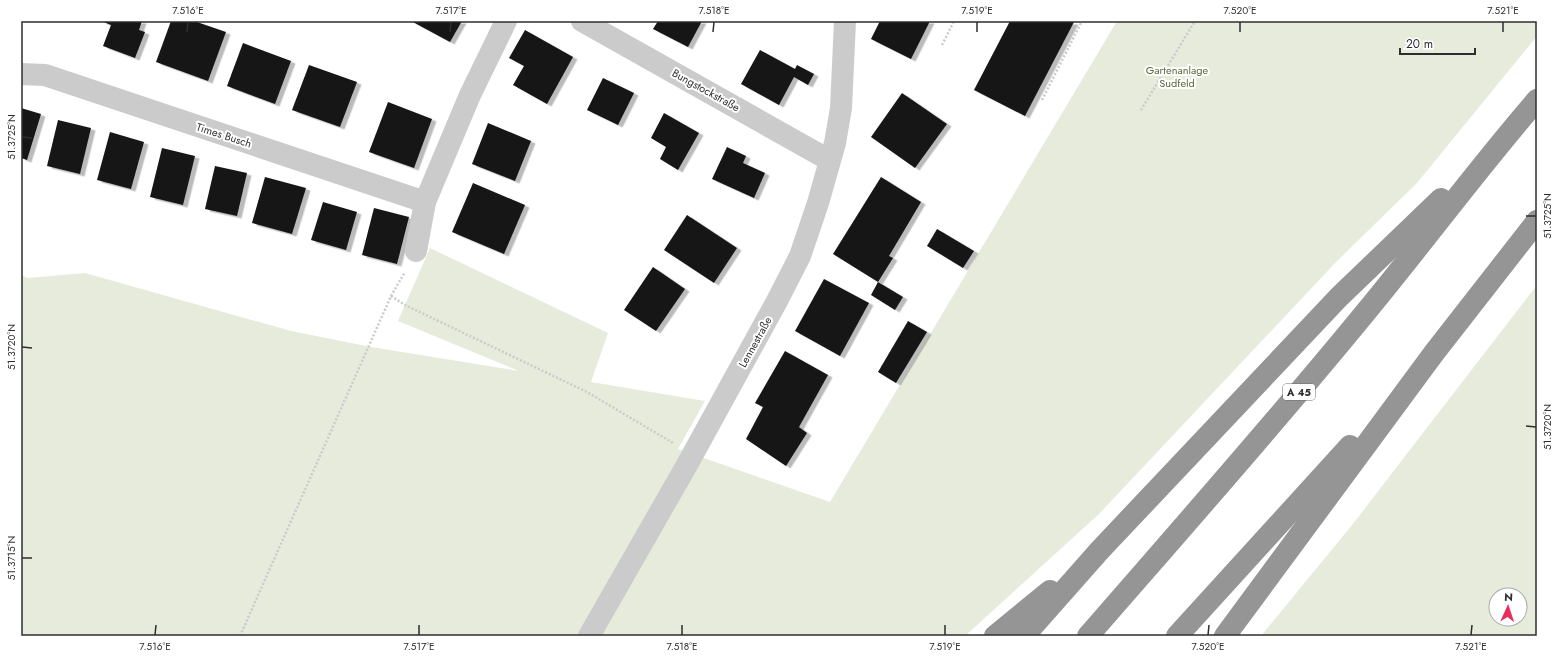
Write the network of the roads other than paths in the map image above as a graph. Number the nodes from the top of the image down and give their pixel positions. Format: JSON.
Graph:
{"nodes":[{"id":1,"x":506,"y":21,"type":"edge"},
{"id":2,"x":582,"y":21,"type":"edge"},
{"id":3,"x":845,"y":21,"type":"edge"},
{"id":4,"x":21,"y":74,"type":"edge"},
{"id":5,"x":1537,"y":100,"type":"edge"},
{"id":6,"x":1501,"y":142,"type":"junction"},
{"id":7,"x":829,"y":160,"type":"junction"},
{"id":8,"x":426,"y":202,"type":"junction"},
{"id":9,"x":1537,"y":221,"type":"edge"},
{"id":10,"x":416,"y":251,"type":"road end"},
{"id":11,"x":1434,"y":353,"type":"junction"},
{"id":12,"x":1100,"y":550,"type":"junction"},
{"id":13,"x":589,"y":636,"type":"edge"},
{"id":14,"x":995,"y":636,"type":"edge"},
{"id":15,"x":1024,"y":636,"type":"edge"},
{"id":16,"x":1088,"y":636,"type":"edge"},
{"id":17,"x":1177,"y":636,"type":"edge"},
{"id":18,"x":1224,"y":636,"type":"edge"}],
"edges":[{"from":1,"to":8,"type":"street"},
{"from":2,"to":7,"type":"street","name":"Bungstockstraße"},
{"from":3,"to":7,"type":"street","name":"Lennestraße"},
{"from":4,"to":8,"type":"street","name":"Times Busch"},
{"from":5,"to":6,"type":"highway","number":"A 45"},
{"from":6,"to":12,"type":"highway"},
{"from":6,"to":16,"type":"highway","number":"A 45"},
{"from":7,"to":13,"type":"street","name":"Lennestraße"},
{"from":8,"to":10,"type":"street"},
{"from":9,"to":11,"type":"highway"},
{"from":11,"to":17,"type":"highway"},
{"from":11,"to":18,"type":"highway"},
{"from":12,"to":14,"type":"highway"},
{"from":12,"to":15,"type":"highway"}]}
